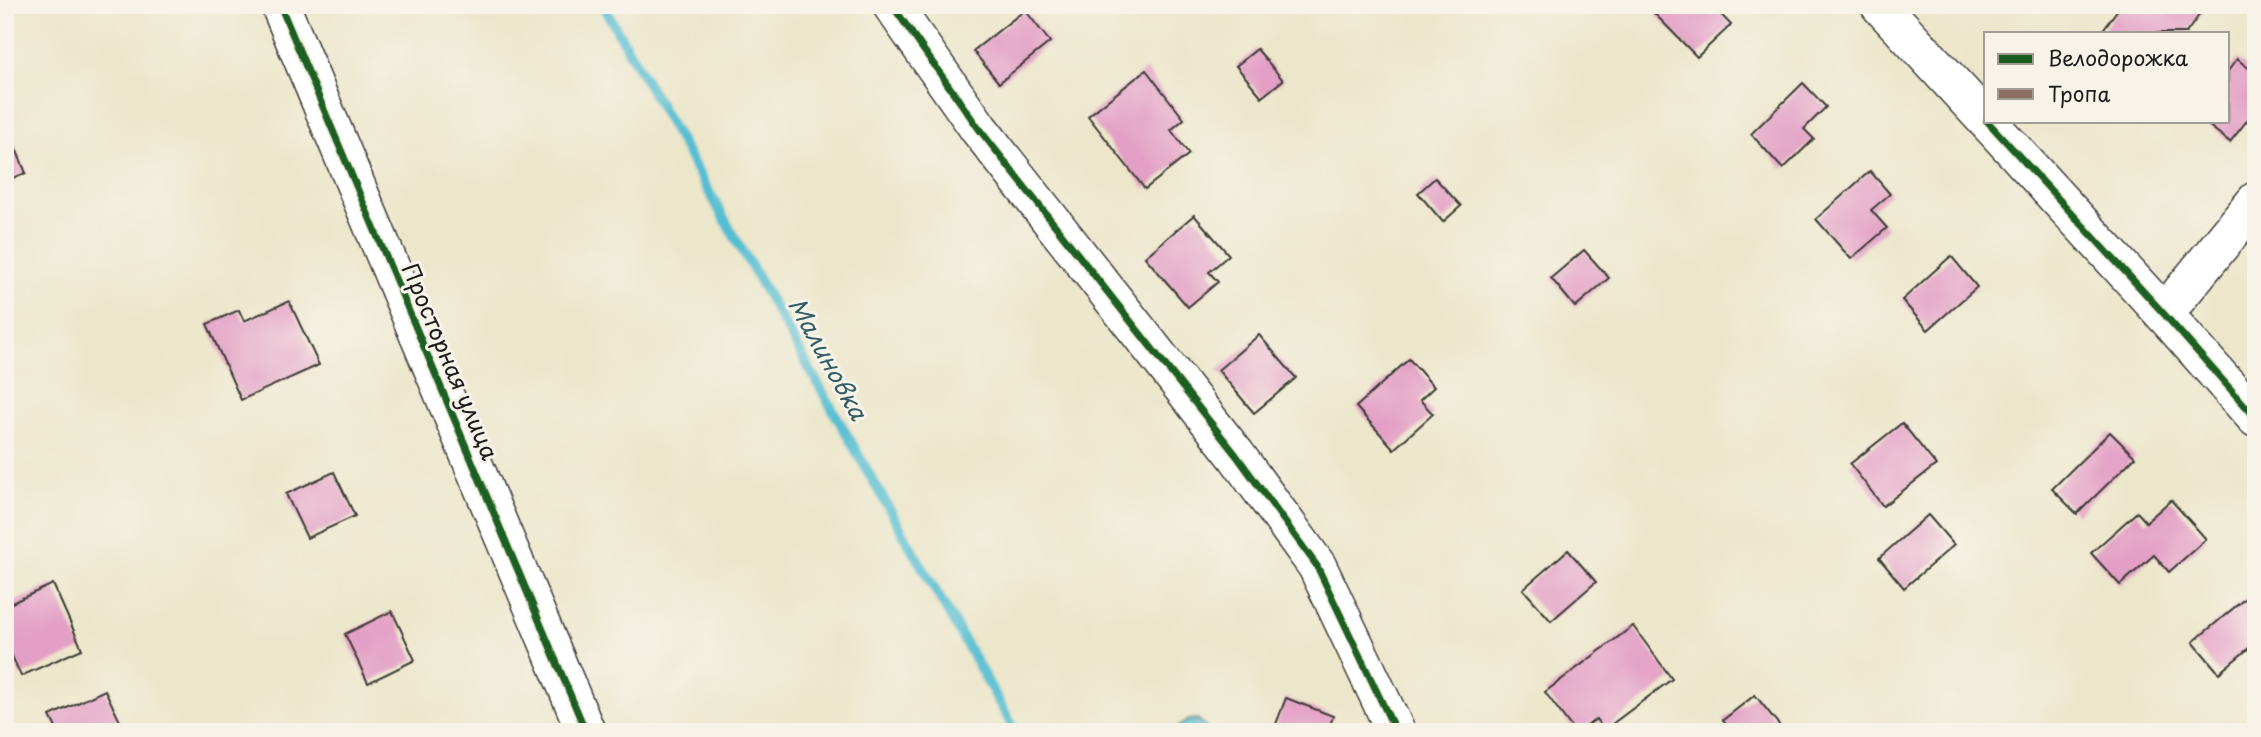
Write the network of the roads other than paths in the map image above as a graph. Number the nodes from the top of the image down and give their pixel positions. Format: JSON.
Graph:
{"nodes":[{"id":1,"x":280,"y":5,"type":"edge"},
{"id":2,"x":892,"y":5,"type":"edge"},
{"id":3,"x":1880,"y":5,"type":"edge"},
{"id":4,"x":1984,"y":119,"type":"edge"},
{"id":5,"x":1987,"y":122,"type":"edge"},
{"id":6,"x":2256,"y":201,"type":"edge"},
{"id":7,"x":2164,"y":314,"type":"junction"},
{"id":8,"x":2256,"y":418,"type":"edge"},
{"id":9,"x":586,"y":732,"type":"edge"},
{"id":10,"x":1396,"y":732,"type":"edge"}],
"edges":[{"from":1,"to":9,"type":"street","name":"Просторная улица"},
{"from":2,"to":10,"type":"street"},
{"from":3,"to":4,"type":"street"},
{"from":5,"to":7,"type":"street"},
{"from":6,"to":7,"type":"street"},
{"from":7,"to":8,"type":"street"}]}
